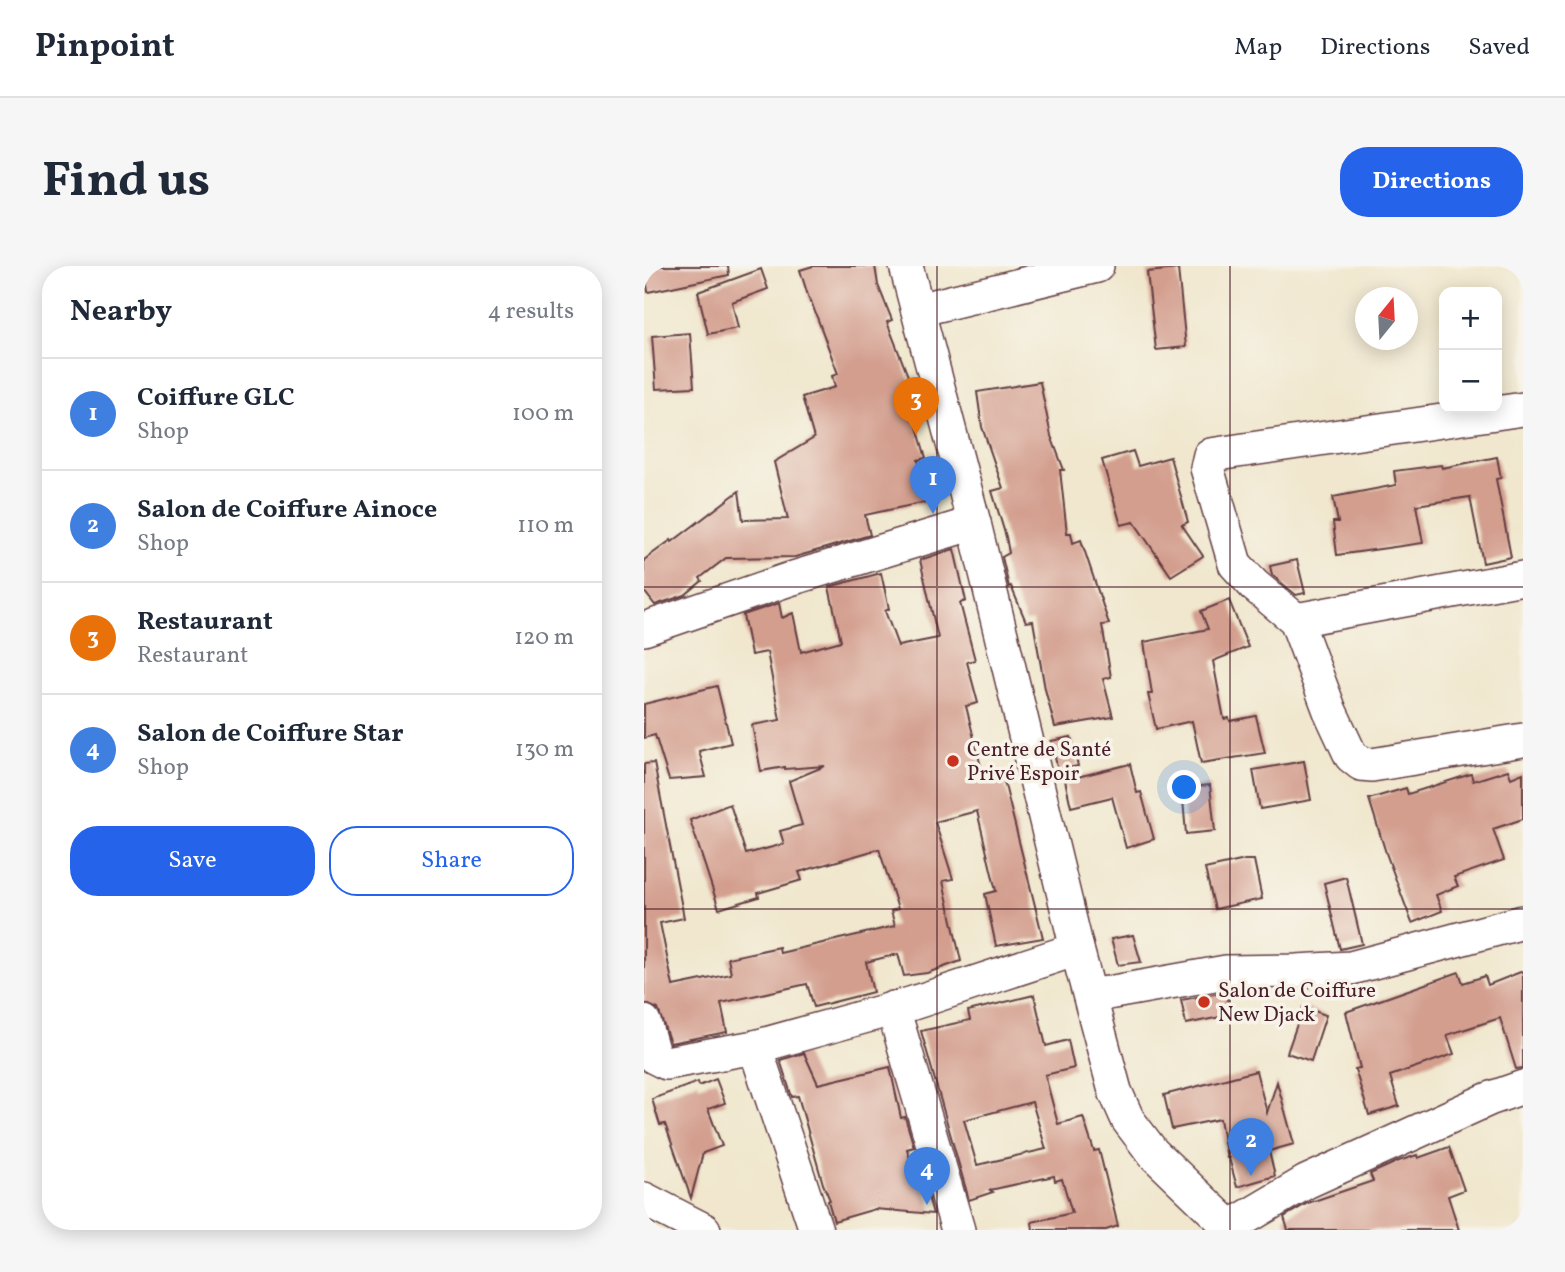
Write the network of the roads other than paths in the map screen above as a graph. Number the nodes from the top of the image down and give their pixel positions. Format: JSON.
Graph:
{"nodes":[{"id":1,"x":906,"y":266,"type":"edge"},
{"id":2,"x":1097,"y":266,"type":"edge"},
{"id":3,"x":918,"y":310,"type":"junction"},
{"id":4,"x":1523,"y":409,"type":"edge"},
{"id":5,"x":974,"y":523,"type":"junction"},
{"id":6,"x":1523,"y":578,"type":"edge"},
{"id":7,"x":1296,"y":620,"type":"junction"},
{"id":8,"x":644,"y":629,"type":"edge"},
{"id":9,"x":1523,"y":740,"type":"edge"},
{"id":10,"x":1523,"y":922,"type":"edge"},
{"id":11,"x":1077,"y":949,"type":"junction"},
{"id":12,"x":1091,"y":996,"type":"junction"},
{"id":13,"x":893,"y":1008,"type":"junction"},
{"id":14,"x":644,"y":1022,"type":"edge"},
{"id":15,"x":755,"y":1047,"type":"junction"},
{"id":16,"x":1523,"y":1087,"type":"edge"},
{"id":17,"x":644,"y":1199,"type":"edge"},
{"id":18,"x":1232,"y":1229,"type":"edge"},
{"id":19,"x":704,"y":1230,"type":"edge"},
{"id":20,"x":816,"y":1230,"type":"edge"},
{"id":21,"x":958,"y":1230,"type":"edge"}],
"edges":[{"from":1,"to":3,"type":"street"},
{"from":2,"to":3,"type":"street"},
{"from":3,"to":5,"type":"street"},
{"from":4,"to":7,"type":"street"},
{"from":5,"to":8,"type":"street"},
{"from":5,"to":11,"type":"street"},
{"from":6,"to":7,"type":"street"},
{"from":7,"to":9,"type":"street"},
{"from":10,"to":12,"type":"street"},
{"from":11,"to":12,"type":"street"},
{"from":11,"to":13,"type":"street"},
{"from":12,"to":18,"type":"street"},
{"from":13,"to":15,"type":"street"},
{"from":13,"to":21,"type":"street"},
{"from":14,"to":15,"type":"street"},
{"from":15,"to":20,"type":"street"},
{"from":16,"to":18,"type":"street"},
{"from":17,"to":19,"type":"street"}]}
